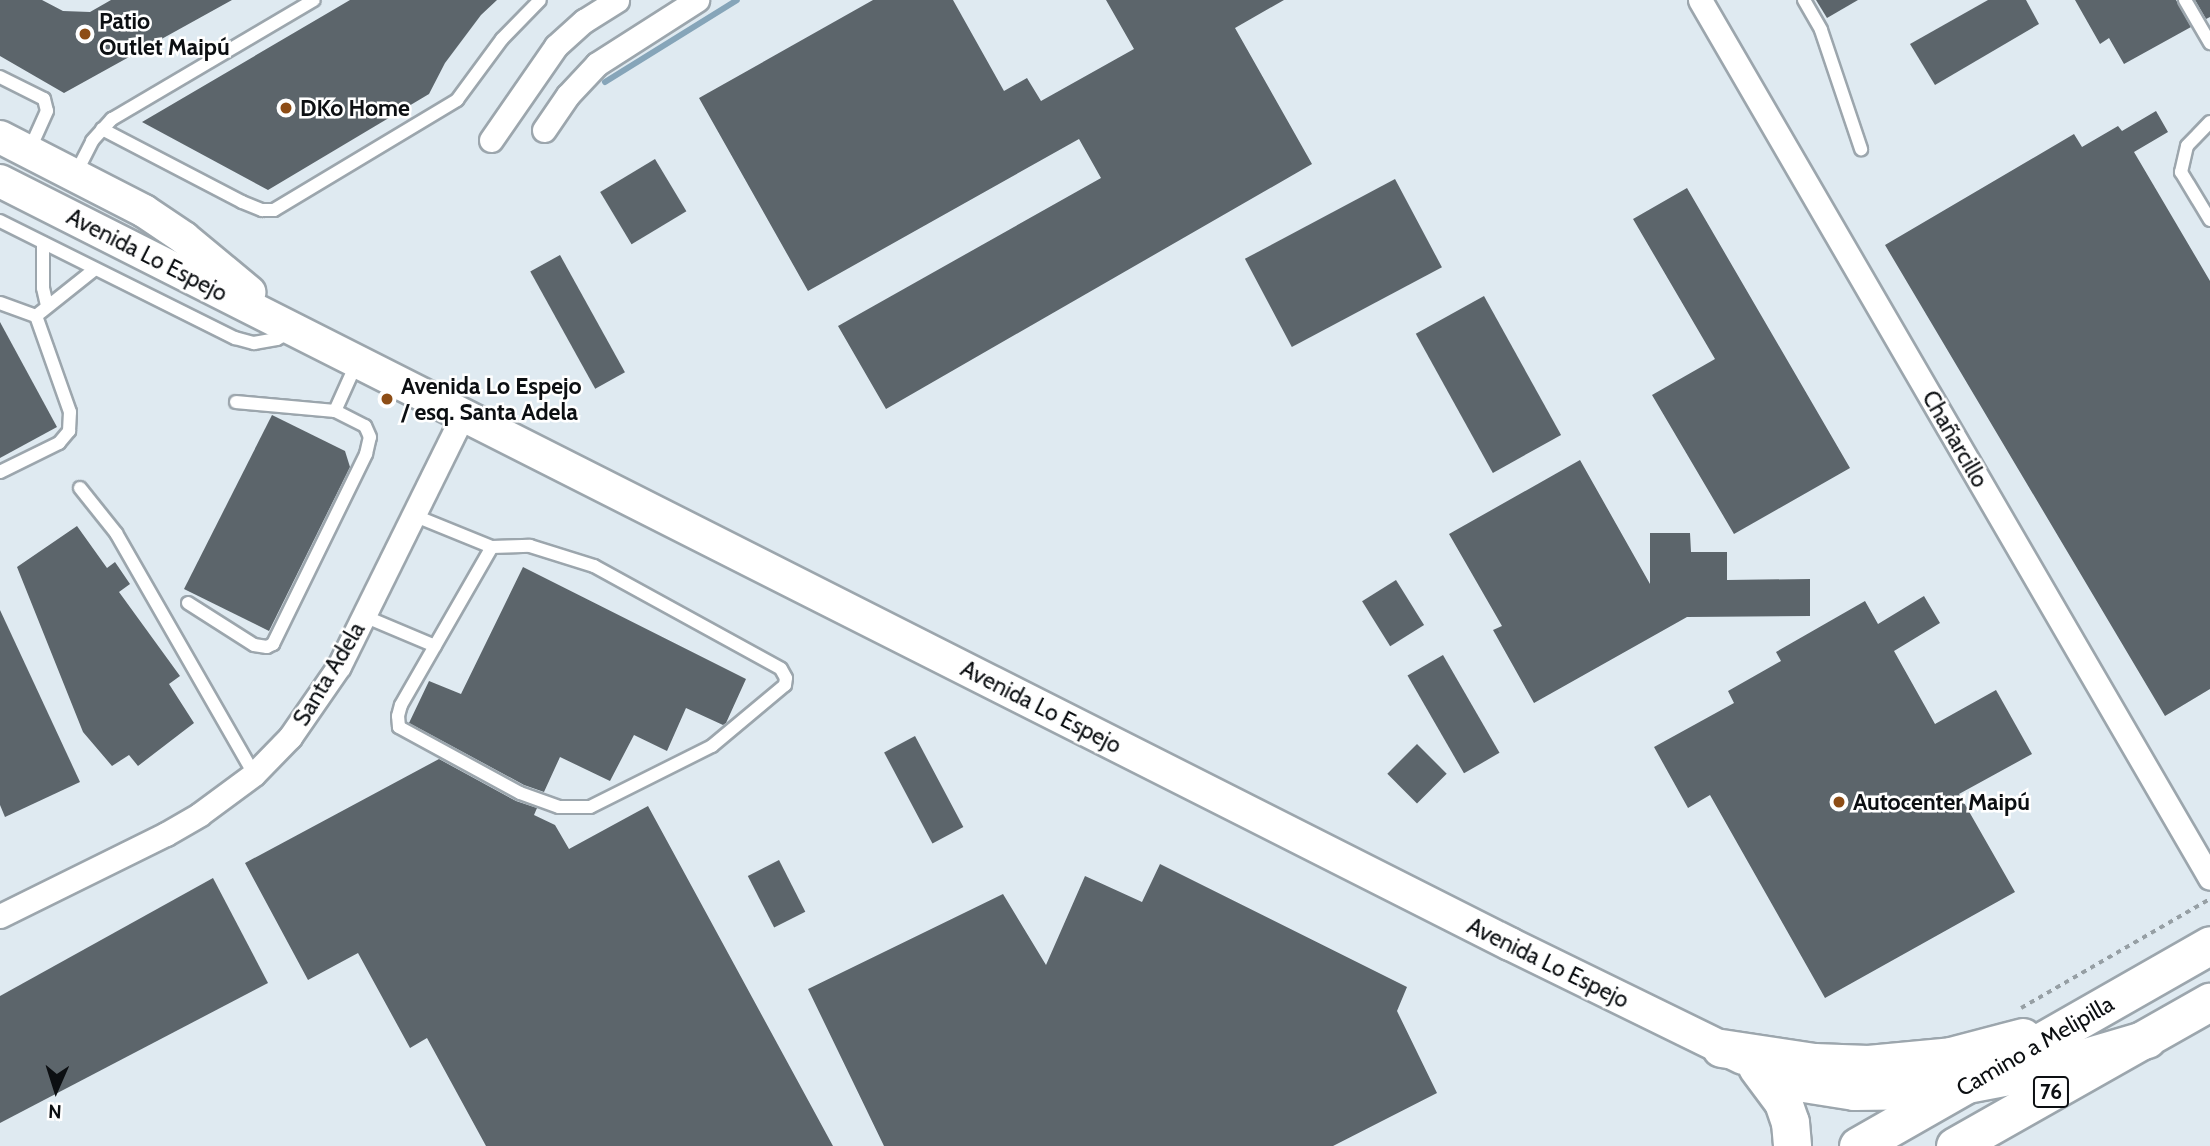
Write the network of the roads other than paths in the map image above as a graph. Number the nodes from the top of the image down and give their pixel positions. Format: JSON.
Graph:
{"nodes":[{"id":1,"x":314,"y":0,"type":"edge"},
{"id":2,"x":540,"y":0,"type":"edge"},
{"id":3,"x":617,"y":0,"type":"edge"},
{"id":4,"x":697,"y":0,"type":"edge"},
{"id":5,"x":1700,"y":0,"type":"edge"},
{"id":6,"x":1804,"y":0,"type":"edge"},
{"id":7,"x":2185,"y":0,"type":"edge"},
{"id":8,"x":2210,"y":43,"type":"edge"},
{"id":9,"x":537,"y":73,"type":"junction"},
{"id":10,"x":0,"y":77,"type":"edge"},
{"id":11,"x":568,"y":95,"type":"junction"},
{"id":12,"x":2210,"y":122,"type":"edge"},
{"id":13,"x":102,"y":129,"type":"junction"},
{"id":14,"x":544,"y":130,"type":"dead end"},
{"id":15,"x":0,"y":137,"type":"edge"},
{"id":16,"x":491,"y":139,"type":"dead end"},
{"id":17,"x":1861,"y":149,"type":"dead end"},
{"id":18,"x":28,"y":152,"type":"junction"},
{"id":19,"x":84,"y":180,"type":"junction"},
{"id":20,"x":0,"y":181,"type":"edge"},
{"id":21,"x":74,"y":218,"type":"junction"},
{"id":22,"x":2210,"y":220,"type":"edge"},
{"id":23,"x":0,"y":221,"type":"edge"},
{"id":24,"x":43,"y":243,"type":"junction"},
{"id":25,"x":95,"y":269,"type":"junction"},
{"id":26,"x":0,"y":303,"type":"edge"},
{"id":27,"x":47,"y":305,"type":"junction"},
{"id":28,"x":36,"y":316,"type":"junction"},
{"id":29,"x":293,"y":329,"type":"junction"},
{"id":30,"x":358,"y":361,"type":"junction"},
{"id":31,"x":236,"y":402,"type":"dead end"},
{"id":32,"x":335,"y":411,"type":"junction"},
{"id":33,"x":463,"y":415,"type":"junction"},
{"id":34,"x":0,"y":472,"type":"edge"},
{"id":35,"x":80,"y":488,"type":"dead end"},
{"id":36,"x":413,"y":515,"type":"junction"},
{"id":37,"x":492,"y":547,"type":"junction"},
{"id":38,"x":188,"y":603,"type":"dead end"},
{"id":39,"x":364,"y":616,"type":"junction"},
{"id":40,"x":435,"y":646,"type":"junction"},
{"id":41,"x":254,"y":774,"type":"junction"},
{"id":42,"x":2210,"y":878,"type":"edge"},
{"id":43,"x":0,"y":916,"type":"edge"},
{"id":44,"x":2210,"y":945,"type":"edge"},
{"id":45,"x":2210,"y":1002,"type":"edge"},
{"id":46,"x":2062,"y":1030,"type":"junction"},
{"id":47,"x":2147,"y":1039,"type":"junction"},
{"id":48,"x":1721,"y":1048,"type":"junction"},
{"id":49,"x":1754,"y":1063,"type":"junction"},
{"id":50,"x":1791,"y":1081,"type":"junction"},
{"id":51,"x":1966,"y":1086,"type":"junction"},
{"id":52,"x":1792,"y":1146,"type":"edge"},
{"id":53,"x":1811,"y":1146,"type":"edge"},
{"id":54,"x":1858,"y":1146,"type":"edge"},
{"id":55,"x":1955,"y":1146,"type":"edge"}],
"edges":[{"from":1,"to":13,"type":"lane"},
{"from":2,"to":13,"type":"lane"},
{"from":3,"to":9,"type":"street"},
{"from":4,"to":11,"type":"street"},
{"from":5,"to":42,"type":"street","name":"Chañarcillo"},
{"from":6,"to":17,"type":"lane"},
{"from":7,"to":8,"type":"lane"},
{"from":9,"to":11,"type":"street"},
{"from":9,"to":16,"type":"street"},
{"from":10,"to":18,"type":"lane"},
{"from":11,"to":14,"type":"street"},
{"from":12,"to":22,"type":"lane"},
{"from":13,"to":19,"type":"lane"},
{"from":15,"to":18,"type":"main road","name":"Avenida Lo Espejo"},
{"from":18,"to":19,"type":"main road","name":"Avenida Lo Espejo"},
{"from":19,"to":21,"type":"main road"},
{"from":19,"to":29,"type":"main road","name":"Avenida Lo Espejo"},
{"from":20,"to":21,"type":"main road","name":"Avenida Lo Espejo"},
{"from":21,"to":29,"type":"main road","name":"Avenida Lo Espejo"},
{"from":23,"to":24,"type":"lane"},
{"from":24,"to":25,"type":"lane"},
{"from":24,"to":27,"type":"lane"},
{"from":25,"to":27,"type":"lane"},
{"from":25,"to":29,"type":"lane"},
{"from":26,"to":28,"type":"lane"},
{"from":27,"to":28,"type":"lane"},
{"from":28,"to":34,"type":"lane"},
{"from":29,"to":30,"type":"main road","name":"Avenida Lo Espejo"},
{"from":30,"to":32,"type":"lane"},
{"from":30,"to":33,"type":"main road","name":"Avenida Lo Espejo"},
{"from":31,"to":32,"type":"lane"},
{"from":32,"to":38,"type":"lane"},
{"from":33,"to":36,"type":"street","name":"Santa Adela"},
{"from":33,"to":48,"type":"main road","name":"Avenida Lo Espejo"},
{"from":35,"to":41,"type":"lane"},
{"from":36,"to":37,"type":"lane"},
{"from":36,"to":39,"type":"street","name":"Santa Adela"},
{"from":37,"to":40,"type":"lane"},
{"from":37,"to":40,"type":"lane"},
{"from":39,"to":40,"type":"lane"},
{"from":39,"to":41,"type":"street","name":"Santa Adela"},
{"from":41,"to":43,"type":"street","name":"Santa Adela"},
{"from":44,"to":46,"type":"main road","name":"Camino a Melipilla","number":"76"},
{"from":45,"to":47,"type":"main road","name":"Camino a Melipilla","number":"76"},
{"from":46,"to":48,"type":"main road"},
{"from":46,"to":51,"type":"main road","name":"Camino a Melipilla","number":"76"},
{"from":47,"to":51,"type":"main road"},
{"from":47,"to":55,"type":"main road","name":"Camino a Melipilla","number":"76"},
{"from":48,"to":49,"type":"main road","name":"Avenida Lo Espejo"},
{"from":49,"to":50,"type":"main road","name":"Avenida Lo Espejo"},
{"from":49,"to":52,"type":"main road"},
{"from":50,"to":51,"type":"main road"},
{"from":50,"to":53,"type":"main road"},
{"from":51,"to":54,"type":"main road","name":"Camino a Melipilla","number":"76"}]}
